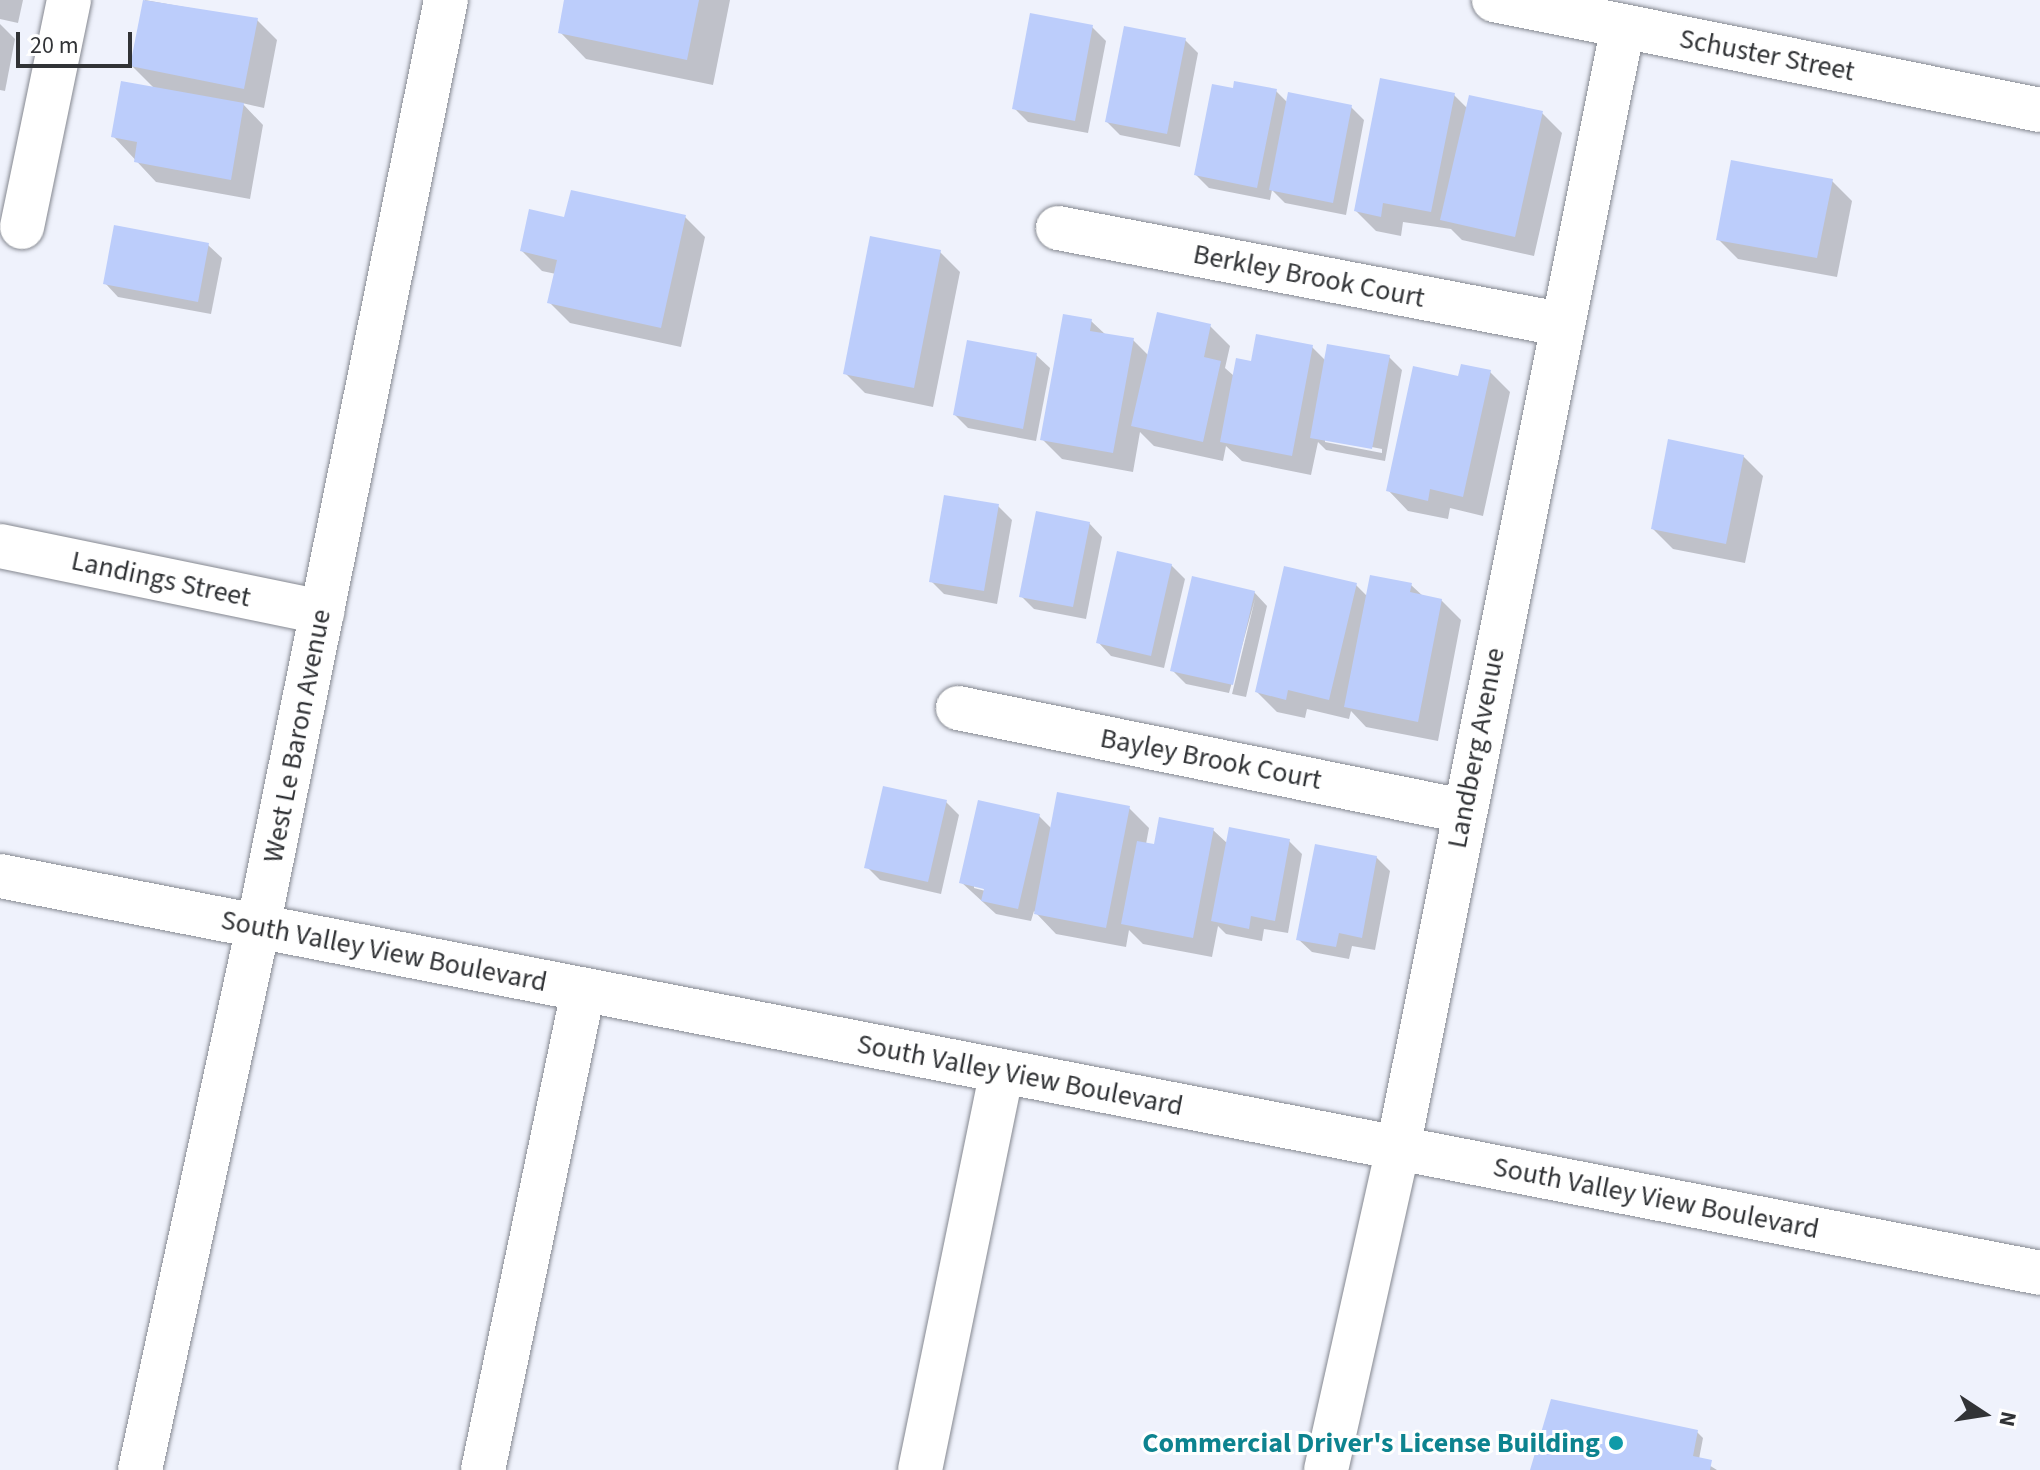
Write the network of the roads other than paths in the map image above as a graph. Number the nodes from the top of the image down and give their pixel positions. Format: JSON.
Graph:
{"nodes":[{"id":1,"x":69,"y":0,"type":"edge"},
{"id":2,"x":446,"y":0,"type":"edge"},
{"id":3,"x":1494,"y":0,"type":"edge"},
{"id":4,"x":1623,"y":26,"type":"junction"},
{"id":5,"x":2040,"y":110,"type":"edge"},
{"id":6,"x":22,"y":227,"type":"dead end"},
{"id":7,"x":1058,"y":228,"type":"dead end"},
{"id":8,"x":1560,"y":324,"type":"junction"},
{"id":9,"x":0,"y":546,"type":"edge"},
{"id":10,"x":322,"y":612,"type":"junction"},
{"id":11,"x":958,"y":708,"type":"dead end"},
{"id":12,"x":1463,"y":811,"type":"junction"},
{"id":13,"x":0,"y":876,"type":"edge"},
{"id":14,"x":258,"y":927,"type":"junction"},
{"id":15,"x":583,"y":990,"type":"junction"},
{"id":16,"x":1002,"y":1071,"type":"junction"},
{"id":17,"x":1398,"y":1148,"type":"junction"},
{"id":18,"x":2040,"y":1273,"type":"edge"},
{"id":19,"x":140,"y":1470,"type":"edge"},
{"id":20,"x":483,"y":1470,"type":"edge"},
{"id":21,"x":920,"y":1470,"type":"edge"},
{"id":22,"x":1326,"y":1470,"type":"edge"}],
"edges":[{"from":1,"to":6,"type":"street"},
{"from":2,"to":10,"type":"street","name":"West Le Baron Avenue"},
{"from":3,"to":4,"type":"street","name":"Schuster Street"},
{"from":4,"to":5,"type":"street","name":"Schuster Street"},
{"from":4,"to":8,"type":"street","name":"Landberg Avenue"},
{"from":7,"to":8,"type":"street","name":"Berkley Brook Court"},
{"from":8,"to":12,"type":"street","name":"Landberg Avenue"},
{"from":9,"to":10,"type":"street","name":"Landings Street"},
{"from":10,"to":14,"type":"street","name":"West Le Baron Avenue"},
{"from":11,"to":12,"type":"street","name":"Bayley Brook Court"},
{"from":12,"to":17,"type":"street","name":"Landberg Avenue"},
{"from":13,"to":14,"type":"street","name":"South Valley View Boulevard"},
{"from":14,"to":15,"type":"street","name":"South Valley View Boulevard"},
{"from":14,"to":19,"type":"street","name":"West Le Baron Avenue"},
{"from":15,"to":16,"type":"street","name":"South Valley View Boulevard"},
{"from":15,"to":20,"type":"street"},
{"from":16,"to":17,"type":"street","name":"South Valley View Boulevard"},
{"from":16,"to":21,"type":"street"},
{"from":17,"to":18,"type":"street","name":"South Valley View Boulevard"},
{"from":17,"to":22,"type":"street","name":"Landberg Avenue"}]}
